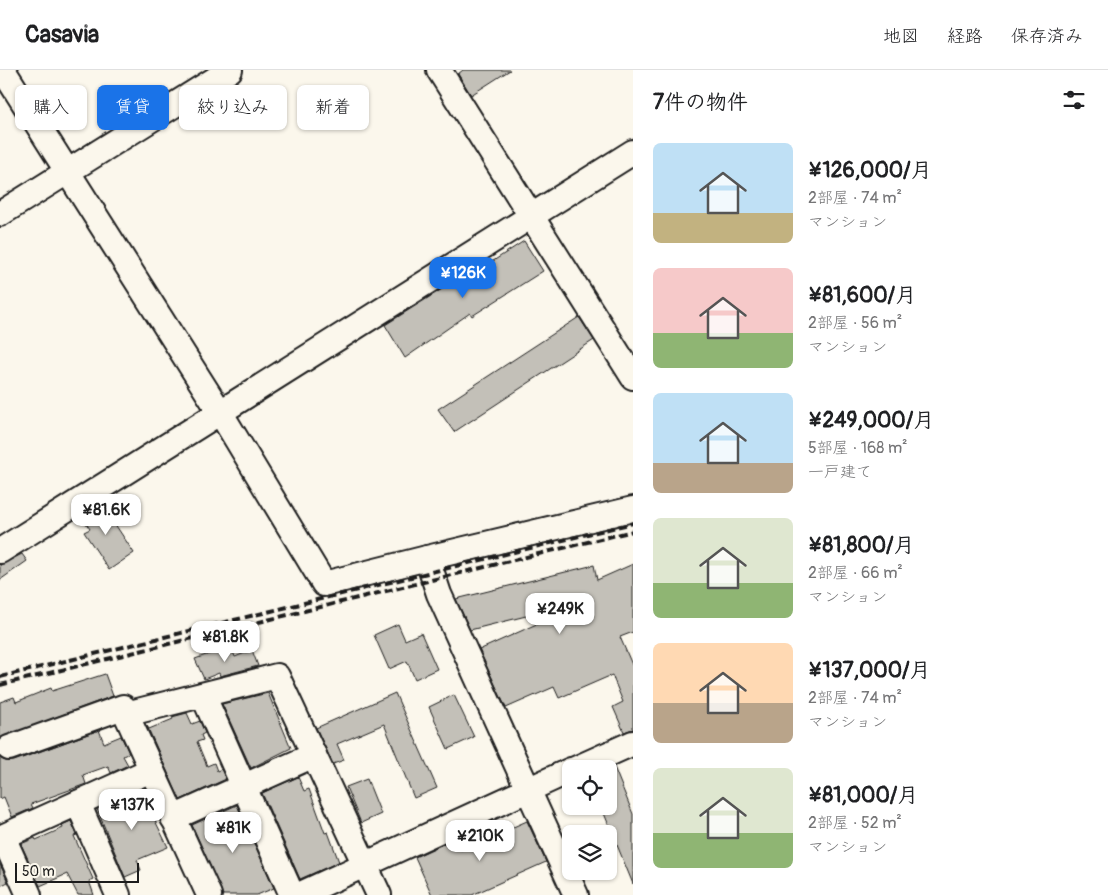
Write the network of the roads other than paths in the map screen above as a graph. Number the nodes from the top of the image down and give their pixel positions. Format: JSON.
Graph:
{"nodes":[{"id":1,"x":3,"y":70,"type":"edge"},
{"id":2,"x":439,"y":70,"type":"edge"},
{"id":3,"x":228,"y":71,"type":"edge"},
{"id":4,"x":633,"y":152,"type":"edge"},
{"id":5,"x":67,"y":171,"type":"junction"},
{"id":6,"x":0,"y":214,"type":"edge"},
{"id":7,"x":531,"y":215,"type":"junction"},
{"id":8,"x":633,"y":377,"type":"edge"},
{"id":9,"x":220,"y":412,"type":"junction"},
{"id":10,"x":633,"y":509,"type":"edge"},
{"id":11,"x":0,"y":551,"type":"edge"},
{"id":12,"x":427,"y":558,"type":"junction"},
{"id":13,"x":203,"y":695,"type":"junction"},
{"id":14,"x":126,"y":714,"type":"junction"},
{"id":15,"x":633,"y":743,"type":"edge"},
{"id":16,"x":9,"y":748,"type":"dead end"},
{"id":17,"x":314,"y":756,"type":"junction"},
{"id":18,"x":595,"y":760,"type":"edge"},
{"id":19,"x":151,"y":770,"type":"junction"},
{"id":20,"x":562,"y":774,"type":"edge"},
{"id":21,"x":244,"y":787,"type":"junction"},
{"id":22,"x":527,"y":790,"type":"junction"},
{"id":23,"x":78,"y":803,"type":"junction"},
{"id":24,"x":173,"y":818,"type":"junction"},
{"id":25,"x":2,"y":837,"type":"edge"},
{"id":26,"x":366,"y":865,"type":"junction"},
{"id":27,"x":28,"y":895,"type":"edge"},
{"id":28,"x":118,"y":895,"type":"edge"},
{"id":29,"x":209,"y":895,"type":"edge"},
{"id":30,"x":292,"y":895,"type":"edge"},
{"id":31,"x":299,"y":895,"type":"edge"},
{"id":32,"x":380,"y":895,"type":"edge"},
{"id":33,"x":576,"y":895,"type":"edge"}],
"edges":[{"from":1,"to":5,"type":"street"},
{"from":2,"to":7,"type":"street"},
{"from":3,"to":5,"type":"street"},
{"from":4,"to":7,"type":"street"},
{"from":5,"to":6,"type":"street"},
{"from":5,"to":9,"type":"street"},
{"from":7,"to":8,"type":"street"},
{"from":7,"to":9,"type":"street"},
{"from":9,"to":11,"type":"street"},
{"from":9,"to":12,"type":"street"},
{"from":10,"to":12,"type":"street"},
{"from":12,"to":22,"type":"street"},
{"from":13,"to":14,"type":"street"},
{"from":13,"to":17,"type":"street"},
{"from":13,"to":21,"type":"street"},
{"from":14,"to":16,"type":"street"},
{"from":14,"to":19,"type":"street"},
{"from":15,"to":18,"type":"street"},
{"from":17,"to":21,"type":"street"},
{"from":17,"to":26,"type":"street"},
{"from":19,"to":23,"type":"street"},
{"from":19,"to":24,"type":"street"},
{"from":20,"to":22,"type":"street"},
{"from":21,"to":24,"type":"street"},
{"from":21,"to":30,"type":"street"},
{"from":22,"to":26,"type":"street"},
{"from":22,"to":33,"type":"street"},
{"from":23,"to":25,"type":"street"},
{"from":23,"to":28,"type":"street"},
{"from":24,"to":29,"type":"street"},
{"from":25,"to":27,"type":"street"},
{"from":26,"to":31,"type":"street"},
{"from":26,"to":32,"type":"street"}]}
